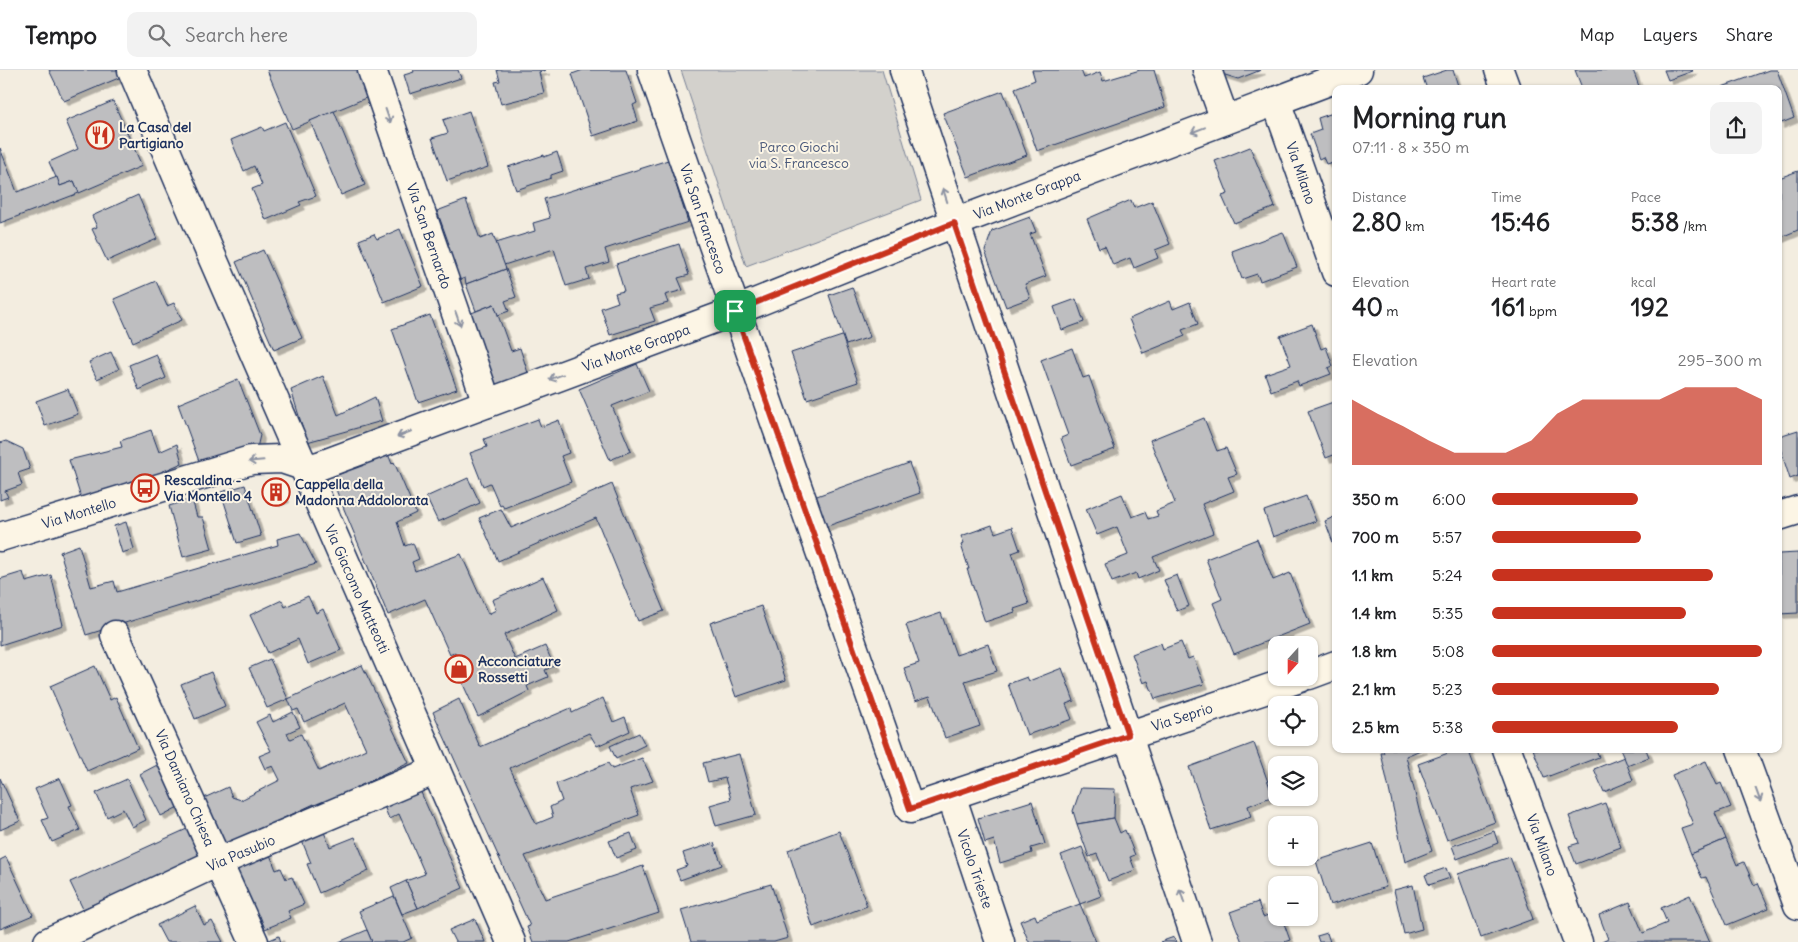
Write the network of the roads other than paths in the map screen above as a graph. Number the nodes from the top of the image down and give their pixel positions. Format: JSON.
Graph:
{"nodes":[{"id":1,"x":132,"y":70,"type":"edge"},
{"id":2,"x":372,"y":70,"type":"edge"},
{"id":3,"x":652,"y":70,"type":"edge"},
{"id":4,"x":904,"y":70,"type":"edge"},
{"id":5,"x":1207,"y":70,"type":"edge"},
{"id":6,"x":1358,"y":70,"type":"edge"},
{"id":7,"x":1499,"y":70,"type":"edge"},
{"id":8,"x":1505,"y":85,"type":"edge"},
{"id":9,"x":1276,"y":102,"type":"junction"},
{"id":10,"x":1225,"y":120,"type":"junction"},
{"id":11,"x":954,"y":223,"type":"junction"},
{"id":12,"x":1332,"y":261,"type":"edge"},
{"id":13,"x":735,"y":311,"type":"junction"},
{"id":14,"x":487,"y":403,"type":"junction"},
{"id":15,"x":303,"y":466,"type":"junction"},
{"id":16,"x":1798,"y":510,"type":"edge"},
{"id":17,"x":1782,"y":515,"type":"edge"},
{"id":18,"x":0,"y":537,"type":"edge"},
{"id":19,"x":115,"y":635,"type":"dead end"},
{"id":20,"x":1332,"y":666,"type":"edge"},
{"id":21,"x":1318,"y":672,"type":"edge"},
{"id":22,"x":1276,"y":686,"type":"edge"},
{"id":23,"x":1128,"y":735,"type":"junction"},
{"id":24,"x":1508,"y":753,"type":"edge"},
{"id":25,"x":1743,"y":753,"type":"edge"},
{"id":26,"x":436,"y":770,"type":"junction"},
{"id":27,"x":951,"y":796,"type":"junction"},
{"id":28,"x":218,"y":862,"type":"junction"},
{"id":29,"x":1798,"y":905,"type":"edge"},
{"id":30,"x":48,"y":942,"type":"edge"},
{"id":31,"x":254,"y":942,"type":"edge"},
{"id":32,"x":510,"y":942,"type":"edge"},
{"id":33,"x":1000,"y":942,"type":"edge"},
{"id":34,"x":1197,"y":942,"type":"edge"},
{"id":35,"x":1578,"y":942,"type":"edge"}],
"edges":[{"from":1,"to":15,"type":"street","name":"Via Giacomo Matteotti"},
{"from":2,"to":14,"type":"street","name":"Via San Bernardo","one_way":true},
{"from":3,"to":13,"type":"street","name":"Via San Francesco"},
{"from":11,"to":4,"type":"street","one_way":true},
{"from":5,"to":10,"type":"street"},
{"from":6,"to":9,"type":"street","name":"Via Monte Grappa"},
{"from":7,"to":8,"type":"street"},
{"from":9,"to":10,"type":"street","name":"Via Monte Grappa"},
{"from":9,"to":12,"type":"street","name":"Via Milano"},
{"from":10,"to":11,"type":"street","name":"Via Monte Grappa","one_way":true},
{"from":11,"to":13,"type":"street","name":"Via Monte Grappa"},
{"from":11,"to":23,"type":"street"},
{"from":13,"to":14,"type":"street","name":"Via Monte Grappa","one_way":true},
{"from":13,"to":27,"type":"street","name":"Via San Francesco"},
{"from":14,"to":15,"type":"street","name":"Via Monte Grappa","one_way":true},
{"from":15,"to":18,"type":"street","name":"Via Montello","one_way":true},
{"from":15,"to":26,"type":"street","name":"Via Giacomo Matteotti"},
{"from":16,"to":17,"type":"street"},
{"from":19,"to":28,"type":"street","name":"Via Damiano Chiesa"},
{"from":20,"to":21,"type":"street"},
{"from":22,"to":23,"type":"street","name":"Via Seprio"},
{"from":23,"to":27,"type":"street","name":"Via Seprio"},
{"from":34,"to":23,"type":"street","one_way":true},
{"from":24,"to":35,"type":"street","name":"Via Milano"},
{"from":25,"to":29,"type":"street","one_way":true},
{"from":26,"to":28,"type":"street","name":"Via Pasubio"},
{"from":26,"to":32,"type":"street","name":"Via Giacomo Matteotti"},
{"from":27,"to":33,"type":"street","name":"Vicolo Trieste"},
{"from":28,"to":30,"type":"street","name":"Via Pasubio"},
{"from":28,"to":31,"type":"street","name":"Via Damiano Chiesa"}]}
